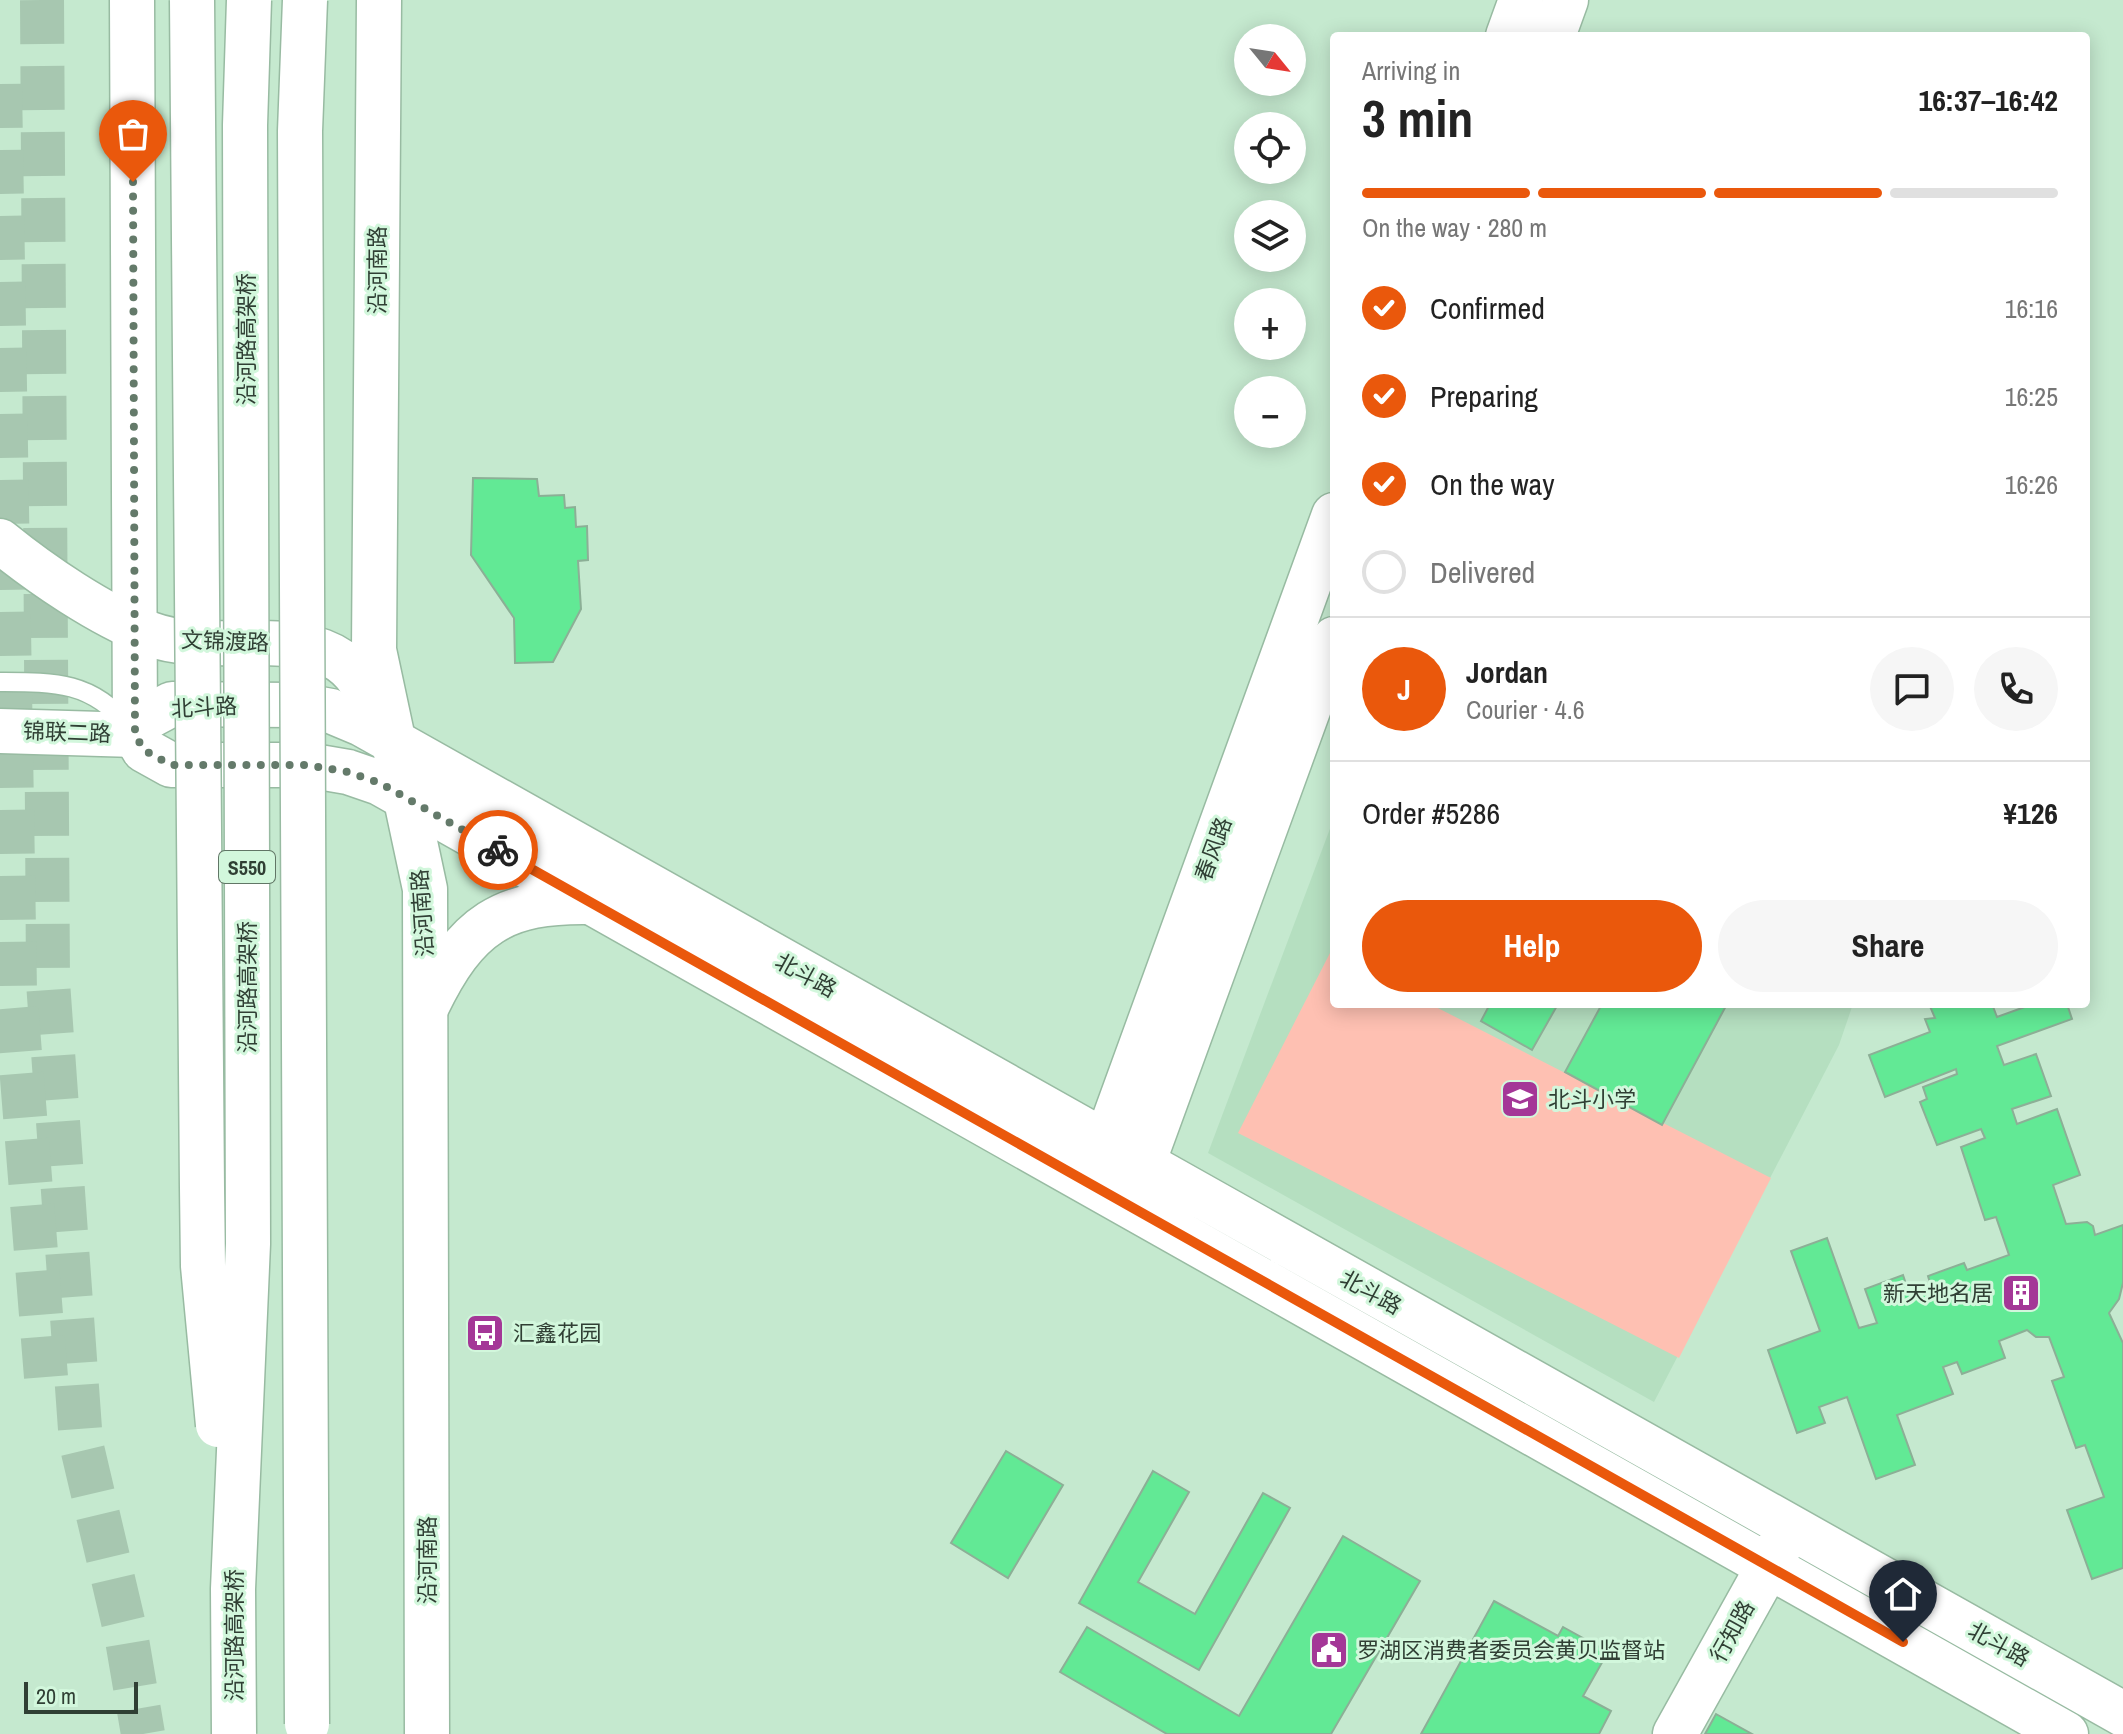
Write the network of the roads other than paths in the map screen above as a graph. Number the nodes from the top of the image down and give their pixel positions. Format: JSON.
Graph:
{"nodes":[{"id":1,"x":132,"y":0,"type":"edge"},
{"id":2,"x":192,"y":0,"type":"edge"},
{"id":3,"x":249,"y":0,"type":"edge"},
{"id":4,"x":305,"y":0,"type":"edge"},
{"id":5,"x":379,"y":0,"type":"edge"},
{"id":6,"x":1521,"y":0,"type":"edge"},
{"id":7,"x":1566,"y":0,"type":"edge"},
{"id":8,"x":1509,"y":32,"type":"edge"},
{"id":9,"x":1554,"y":32,"type":"edge"},
{"id":10,"x":1330,"y":527,"type":"edge"},
{"id":11,"x":0,"y":541,"type":"edge"},
{"id":12,"x":133,"y":626,"type":"junction"},
{"id":13,"x":1330,"y":649,"type":"edge"},
{"id":14,"x":0,"y":682,"type":"edge"},
{"id":15,"x":0,"y":731,"type":"edge"},
{"id":16,"x":135,"y":735,"type":"junction"},
{"id":17,"x":389,"y":764,"type":"junction"},
{"id":18,"x":592,"y":902,"type":"junction"},
{"id":19,"x":426,"y":1008,"type":"junction"},
{"id":20,"x":1124,"y":1154,"type":"junction"},
{"id":21,"x":1110,"y":1194,"type":"junction"},
{"id":22,"x":1790,"y":1527,"type":"junction"},
{"id":23,"x":1768,"y":1566,"type":"junction"},
{"id":24,"x":233,"y":1589,"type":"junction"},
{"id":25,"x":2123,"y":1714,"type":"edge"},
{"id":26,"x":307,"y":1724,"type":"dead end"},
{"id":27,"x":234,"y":1734,"type":"edge"},
{"id":28,"x":427,"y":1734,"type":"edge"},
{"id":29,"x":1675,"y":1734,"type":"edge"},
{"id":30,"x":2066,"y":1734,"type":"edge"}],
"edges":[{"from":1,"to":12,"type":"main road"},
{"from":2,"to":24,"type":"main road","bridge":true},
{"from":3,"to":24,"type":"main road","name":"沿河路高架桥","number":"S550","bridge":true},
{"from":4,"to":26,"type":"main road","number":"S550","bridge":true},
{"from":5,"to":17,"type":"main road","name":"沿河南路"},
{"from":6,"to":8,"type":"main road"},
{"from":7,"to":9,"type":"main road"},
{"from":10,"to":20,"type":"main road","name":"春风路"},
{"from":11,"to":12,"type":"main road","name":"文锦渡路"},
{"from":12,"to":16,"type":"main road"},
{"from":12,"to":17,"type":"main road","name":"文锦渡路"},
{"from":13,"to":20,"type":"main road","name":"春风路"},
{"from":14,"to":16,"type":"lane"},
{"from":15,"to":16,"type":"main road","name":"锦联二路"},
{"from":16,"to":17,"type":"main road","name":"北斗路"},
{"from":16,"to":17,"type":"main road","name":"北斗路"},
{"from":17,"to":18,"type":"main road","name":"北斗路"},
{"from":17,"to":19,"type":"main road","name":"沿河南路"},
{"from":17,"to":20,"type":"main road","name":"北斗路"},
{"from":18,"to":19,"type":"main road"},
{"from":18,"to":21,"type":"main road","name":"北斗路"},
{"from":19,"to":28,"type":"main road","name":"沿河南路"},
{"from":20,"to":21,"type":"main road","name":"春风路"},
{"from":20,"to":22,"type":"main road","name":"北斗路"},
{"from":21,"to":23,"type":"main road","name":"北斗路"},
{"from":22,"to":23,"type":"main road","name":"行知路"},
{"from":22,"to":25,"type":"main road","name":"北斗路"},
{"from":23,"to":29,"type":"main road","name":"行知路"},
{"from":23,"to":30,"type":"main road","name":"北斗路"},
{"from":24,"to":27,"type":"main road","name":"沿河路高架桥","number":"S550","bridge":true}]}
